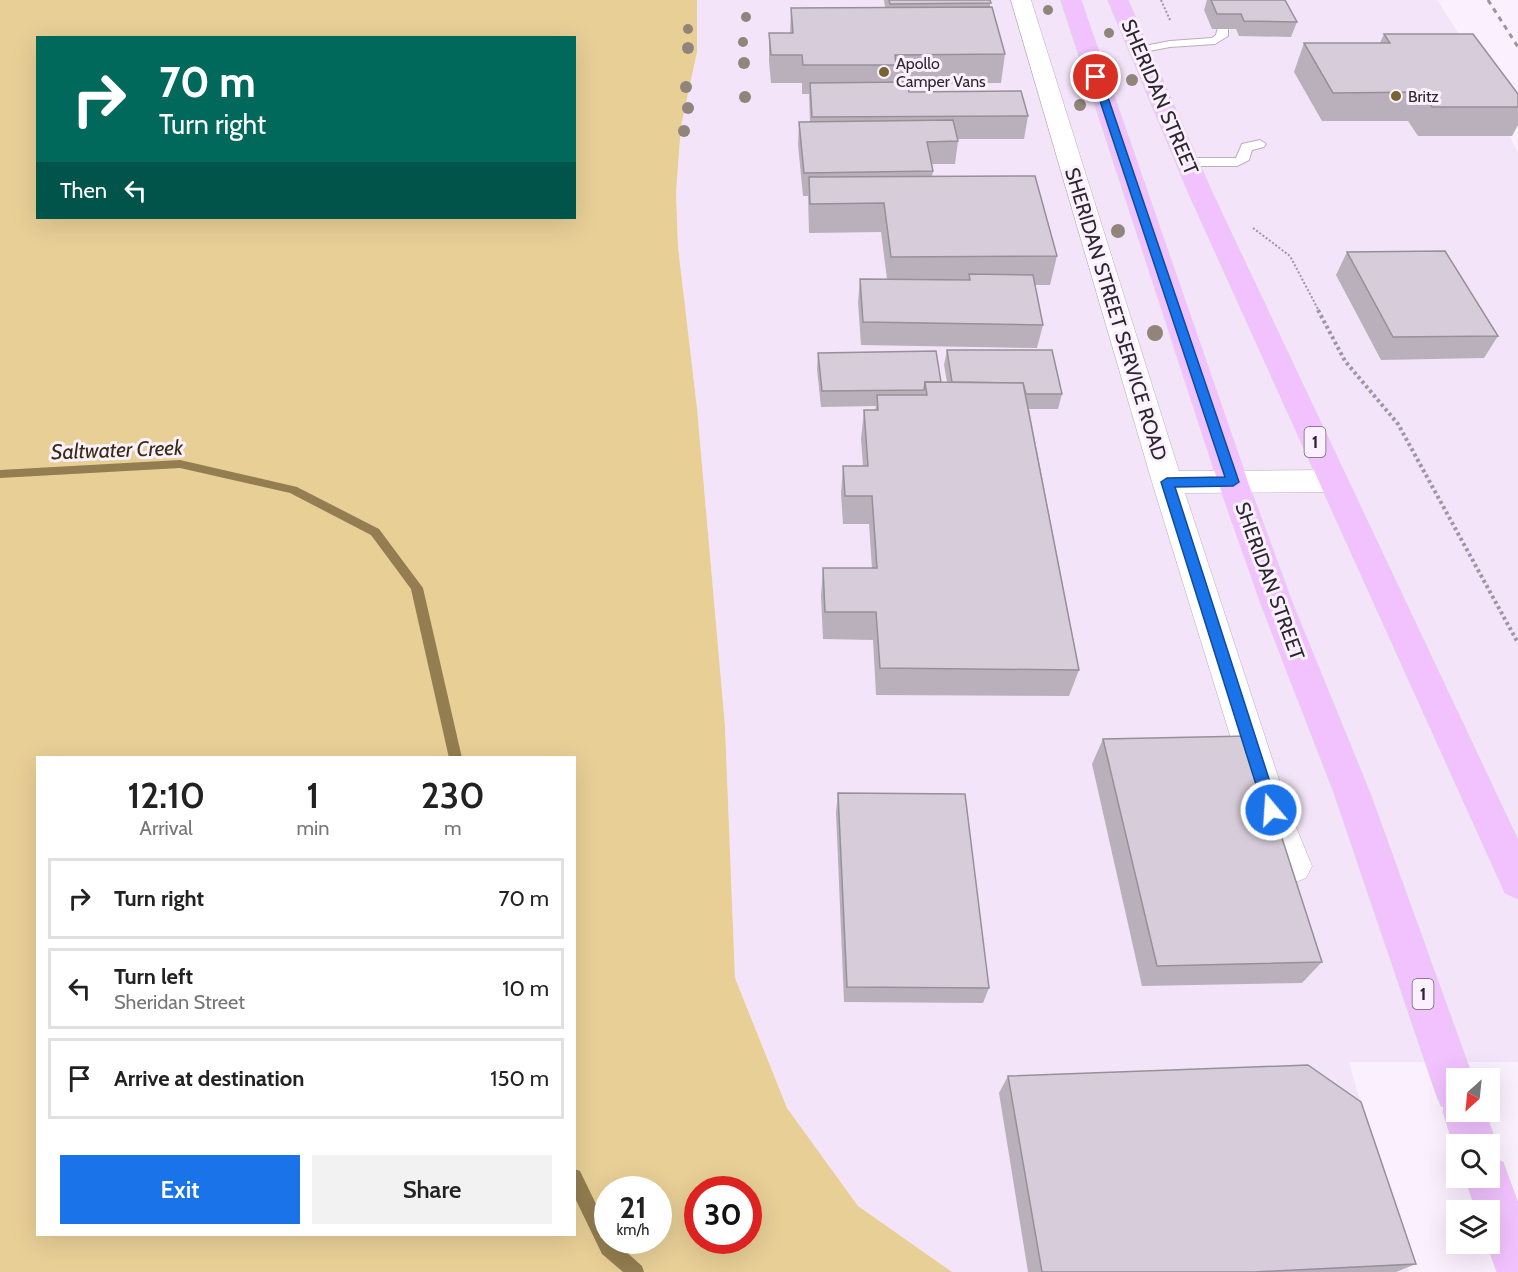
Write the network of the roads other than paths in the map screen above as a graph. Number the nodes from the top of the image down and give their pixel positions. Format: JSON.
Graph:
{"nodes":[{"id":1,"x":1021,"y":0,"type":"edge"},
{"id":2,"x":1071,"y":0,"type":"edge"},
{"id":3,"x":1118,"y":0,"type":"edge"},
{"id":4,"x":1222,"y":29,"type":"edge"},
{"id":5,"x":1138,"y":50,"type":"junction"},
{"id":6,"x":1260,"y":144,"type":"dead end"},
{"id":7,"x":1187,"y":162,"type":"junction"},
{"id":8,"x":1333,"y":481,"type":"junction"},
{"id":9,"x":1167,"y":482,"type":"junction"},
{"id":10,"x":1233,"y":482,"type":"junction"},
{"id":11,"x":1293,"y":866,"type":"edge"},
{"id":12,"x":1518,"y":881,"type":"edge"},
{"id":13,"x":1448,"y":1068,"type":"edge"},
{"id":14,"x":1490,"y":1188,"type":"edge"},
{"id":15,"x":1518,"y":1267,"type":"edge"}],
"edges":[{"from":1,"to":9,"type":"street","name":"SHERIDAN STREET SERVICE ROAD"},
{"from":2,"to":10,"type":"highway","name":"SHERIDAN STREET","number":"1"},
{"from":3,"to":5,"type":"highway","name":"SHERIDAN STREET","number":"1"},
{"from":4,"to":5,"type":"lane"},
{"from":5,"to":7,"type":"highway","name":"SHERIDAN STREET","number":"1"},
{"from":6,"to":7,"type":"lane"},
{"from":7,"to":8,"type":"highway","name":"SHERIDAN STREET","number":"1"},
{"from":8,"to":10,"type":"street"},
{"from":8,"to":12,"type":"highway","name":"SHERIDAN STREET","number":"1"},
{"from":9,"to":10,"type":"street"},
{"from":9,"to":11,"type":"street","name":"SHERIDAN STREET SERVICE ROAD"},
{"from":10,"to":13,"type":"highway","name":"SHERIDAN STREET","number":"1"},
{"from":14,"to":15,"type":"highway"}]}
